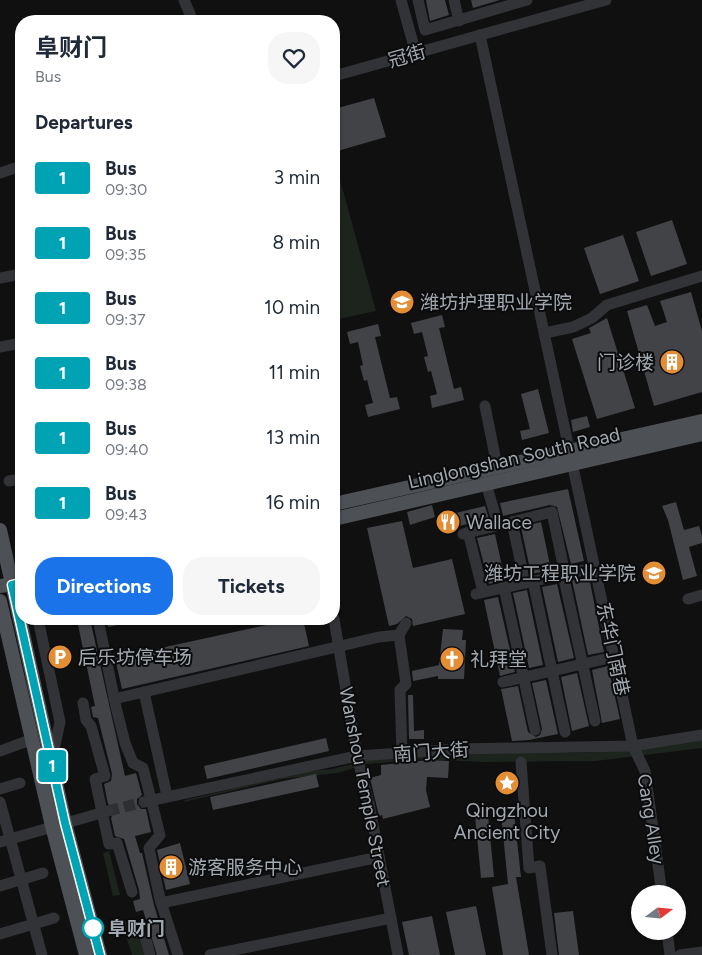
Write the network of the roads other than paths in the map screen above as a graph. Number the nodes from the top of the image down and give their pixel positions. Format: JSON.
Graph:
{"nodes":[{"id":1,"x":184,"y":0,"type":"edge"},
{"id":2,"x":401,"y":0,"type":"edge"},
{"id":3,"x":418,"y":0,"type":"edge"},
{"id":4,"x":454,"y":0,"type":"edge"},
{"id":5,"x":527,"y":0,"type":"edge"},
{"id":6,"x":606,"y":0,"type":"edge"},
{"id":7,"x":503,"y":4,"type":"edge"},
{"id":8,"x":191,"y":15,"type":"edge"},
{"id":9,"x":459,"y":21,"type":"junction"},
{"id":10,"x":480,"y":35,"type":"junction"},
{"id":11,"x":416,"y":54,"type":"junction"},
{"id":12,"x":340,"y":74,"type":"edge"},
{"id":13,"x":15,"y":168,"type":"edge"},
{"id":14,"x":0,"y":172,"type":"edge"},
{"id":15,"x":15,"y":275,"type":"edge"},
{"id":16,"x":702,"y":276,"type":"edge"},
{"id":17,"x":0,"y":278,"type":"edge"},
{"id":18,"x":545,"y":333,"type":"junction"},
{"id":19,"x":15,"y":344,"type":"edge"},
{"id":20,"x":0,"y":347,"type":"edge"},
{"id":21,"x":485,"y":406,"type":"dead end"},
{"id":22,"x":702,"y":421,"type":"edge"},
{"id":23,"x":702,"y":434,"type":"edge"},
{"id":24,"x":572,"y":457,"type":"junction"},
{"id":25,"x":497,"y":466,"type":"junction"},
{"id":26,"x":15,"y":480,"type":"edge"},
{"id":27,"x":9,"y":481,"type":"dead end"},
{"id":28,"x":486,"y":483,"type":"junction"},
{"id":29,"x":340,"y":503,"type":"edge"},
{"id":30,"x":340,"y":518,"type":"edge"},
{"id":31,"x":512,"y":522,"type":"junction"},
{"id":32,"x":498,"y":525,"type":"junction"},
{"id":33,"x":0,"y":530,"type":"edge"},
{"id":34,"x":588,"y":569,"type":"dead end"},
{"id":35,"x":564,"y":574,"type":"junction"},
{"id":36,"x":10,"y":578,"type":"edge"},
{"id":37,"x":529,"y":582,"type":"junction"},
{"id":38,"x":504,"y":587,"type":"junction"},
{"id":39,"x":702,"y":595,"type":"edge"},
{"id":40,"x":15,"y":600,"type":"edge"},
{"id":41,"x":688,"y":600,"type":"dead end"},
{"id":42,"x":0,"y":601,"type":"edge"},
{"id":43,"x":406,"y":623,"type":"dead end"},
{"id":44,"x":21,"y":625,"type":"edge"},
{"id":45,"x":39,"y":625,"type":"edge"},
{"id":46,"x":99,"y":625,"type":"edge"},
{"id":47,"x":335,"y":625,"type":"edge"},
{"id":48,"x":399,"y":635,"type":"junction"},
{"id":49,"x":338,"y":647,"type":"junction"},
{"id":50,"x":606,"y":659,"type":"dead end"},
{"id":51,"x":582,"y":664,"type":"junction"},
{"id":52,"x":552,"y":672,"type":"junction"},
{"id":53,"x":524,"y":678,"type":"junction"},
{"id":54,"x":503,"y":682,"type":"dead end"},
{"id":55,"x":144,"y":692,"type":"junction"},
{"id":56,"x":114,"y":699,"type":"junction"},
{"id":57,"x":83,"y":704,"type":"dead end"},
{"id":58,"x":595,"y":721,"type":"dead end"},
{"id":59,"x":535,"y":730,"type":"dead end"},
{"id":60,"x":565,"y":732,"type":"dead end"},
{"id":61,"x":702,"y":734,"type":"edge"},
{"id":62,"x":33,"y":739,"type":"junction"},
{"id":63,"x":633,"y":746,"type":"junction"},
{"id":64,"x":0,"y":751,"type":"edge"},
{"id":65,"x":402,"y":754,"type":"junction"},
{"id":66,"x":357,"y":756,"type":"junction"},
{"id":67,"x":521,"y":762,"type":"dead end"},
{"id":68,"x":52,"y":764,"type":"junction"},
{"id":69,"x":20,"y":783,"type":"dead end"},
{"id":70,"x":0,"y":789,"type":"edge"},
{"id":71,"x":167,"y":796,"type":"junction"},
{"id":72,"x":147,"y":801,"type":"junction"},
{"id":73,"x":0,"y":802,"type":"edge"},
{"id":74,"x":105,"y":812,"type":"junction"},
{"id":75,"x":59,"y":825,"type":"junction"},
{"id":76,"x":5,"y":840,"type":"edge"},
{"id":77,"x":379,"y":858,"type":"junction"},
{"id":78,"x":43,"y":873,"type":"dead end"},
{"id":79,"x":21,"y":880,"type":"junction"},
{"id":80,"x":661,"y":885,"type":"edge"},
{"id":81,"x":0,"y":886,"type":"edge"},
{"id":82,"x":132,"y":892,"type":"dead end"},
{"id":83,"x":161,"y":903,"type":"junction"},
{"id":84,"x":54,"y":918,"type":"dead end"},
{"id":85,"x":391,"y":918,"type":"junction"},
{"id":86,"x":34,"y":924,"type":"junction"},
{"id":87,"x":0,"y":934,"type":"edge"},
{"id":88,"x":145,"y":936,"type":"dead end"},
{"id":89,"x":668,"y":940,"type":"edge"},
{"id":90,"x":702,"y":952,"type":"edge"},
{"id":91,"x":42,"y":955,"type":"edge"},
{"id":92,"x":86,"y":955,"type":"edge"},
{"id":93,"x":100,"y":955,"type":"edge"},
{"id":94,"x":150,"y":955,"type":"edge"},
{"id":95,"x":178,"y":955,"type":"edge"},
{"id":96,"x":210,"y":955,"type":"edge"},
{"id":97,"x":398,"y":955,"type":"edge"},
{"id":98,"x":552,"y":955,"type":"edge"},
{"id":99,"x":670,"y":955,"type":"edge"},
{"id":100,"x":680,"y":955,"type":"edge"}],
"edges":[{"from":1,"to":8,"type":"street"},
{"from":2,"to":11,"type":"street"},
{"from":3,"to":9,"type":"street"},
{"from":4,"to":9,"type":"street"},
{"from":5,"to":7,"type":"street"},
{"from":6,"to":10,"type":"street","name":"冠街"},
{"from":7,"to":9,"type":"street"},
{"from":10,"to":11,"type":"street","name":"冠街"},
{"from":10,"to":18,"type":"street","name":"东华门南巷"},
{"from":11,"to":12,"type":"street","name":"冠街"},
{"from":13,"to":14,"type":"street"},
{"from":15,"to":17,"type":"street"},
{"from":16,"to":18,"type":"street"},
{"from":18,"to":24,"type":"street","name":"东华门南巷"},
{"from":19,"to":20,"type":"street"},
{"from":21,"to":25,"type":"street"},
{"from":22,"to":24,"type":"main road","name":"Linglongshan South Road"},
{"from":23,"to":24,"type":"main road","name":"Linglongshan South Road"},
{"from":24,"to":25,"type":"main road","name":"Linglongshan South Road"},
{"from":24,"to":28,"type":"main road","name":"Linglongshan South Road"},
{"from":24,"to":63,"type":"street","name":"东华门南巷"},
{"from":25,"to":29,"type":"main road","name":"Linglongshan South Road"},
{"from":26,"to":27,"type":"street"},
{"from":28,"to":30,"type":"main road","name":"Linglongshan South Road"},
{"from":28,"to":32,"type":"street"},
{"from":31,"to":32,"type":"street"},
{"from":31,"to":35,"type":"street"},
{"from":31,"to":37,"type":"street"},
{"from":32,"to":38,"type":"street"},
{"from":33,"to":36,"type":"main road"},
{"from":34,"to":35,"type":"street"},
{"from":35,"to":37,"type":"street"},
{"from":35,"to":51,"type":"street"},
{"from":36,"to":40,"type":"main road"},
{"from":37,"to":38,"type":"street"},
{"from":37,"to":52,"type":"street"},
{"from":38,"to":53,"type":"street"},
{"from":39,"to":41,"type":"street"},
{"from":42,"to":62,"type":"main road"},
{"from":43,"to":48,"type":"street"},
{"from":44,"to":68,"type":"main road"},
{"from":45,"to":68,"type":"street"},
{"from":46,"to":56,"type":"street"},
{"from":47,"to":49,"type":"street","name":"Wanshou Temple Street"},
{"from":48,"to":49,"type":"street"},
{"from":48,"to":65,"type":"street"},
{"from":49,"to":55,"type":"street"},
{"from":49,"to":66,"type":"street","name":"Wanshou Temple Street"},
{"from":50,"to":51,"type":"street"},
{"from":51,"to":52,"type":"street"},
{"from":51,"to":58,"type":"street"},
{"from":52,"to":53,"type":"street"},
{"from":52,"to":60,"type":"street"},
{"from":53,"to":54,"type":"street"},
{"from":53,"to":59,"type":"street"},
{"from":55,"to":56,"type":"street"},
{"from":55,"to":71,"type":"street"},
{"from":56,"to":72,"type":"street"},
{"from":57,"to":74,"type":"street"},
{"from":61,"to":63,"type":"street","name":"南门大街"},
{"from":62,"to":64,"type":"street"},
{"from":62,"to":75,"type":"main road"},
{"from":63,"to":65,"type":"street","name":"南门大街"},
{"from":63,"to":80,"type":"street","name":"Cang Alley"},
{"from":65,"to":66,"type":"street","name":"南门大街"},
{"from":66,"to":71,"type":"street","name":"南门大街"},
{"from":66,"to":77,"type":"street","name":"Wanshou Temple Street"},
{"from":67,"to":98,"type":"street"},
{"from":68,"to":75,"type":"main road"},
{"from":69,"to":70,"type":"street"},
{"from":71,"to":72,"type":"street","name":"南门大街"},
{"from":72,"to":83,"type":"street"},
{"from":73,"to":76,"type":"street"},
{"from":74,"to":75,"type":"street"},
{"from":74,"to":82,"type":"street"},
{"from":75,"to":76,"type":"street"},
{"from":75,"to":92,"type":"main road"},
{"from":75,"to":93,"type":"main road"},
{"from":76,"to":79,"type":"street"},
{"from":77,"to":83,"type":"street"},
{"from":77,"to":85,"type":"street","name":"Wanshou Temple Street"},
{"from":78,"to":79,"type":"street"},
{"from":79,"to":81,"type":"street"},
{"from":79,"to":86,"type":"street"},
{"from":83,"to":95,"type":"street"},
{"from":84,"to":86,"type":"street"},
{"from":85,"to":96,"type":"street"},
{"from":85,"to":97,"type":"street","name":"Wanshou Temple Street"},
{"from":86,"to":87,"type":"street"},
{"from":86,"to":91,"type":"street"},
{"from":88,"to":94,"type":"street"},
{"from":89,"to":99,"type":"street"},
{"from":90,"to":100,"type":"street"}]}
